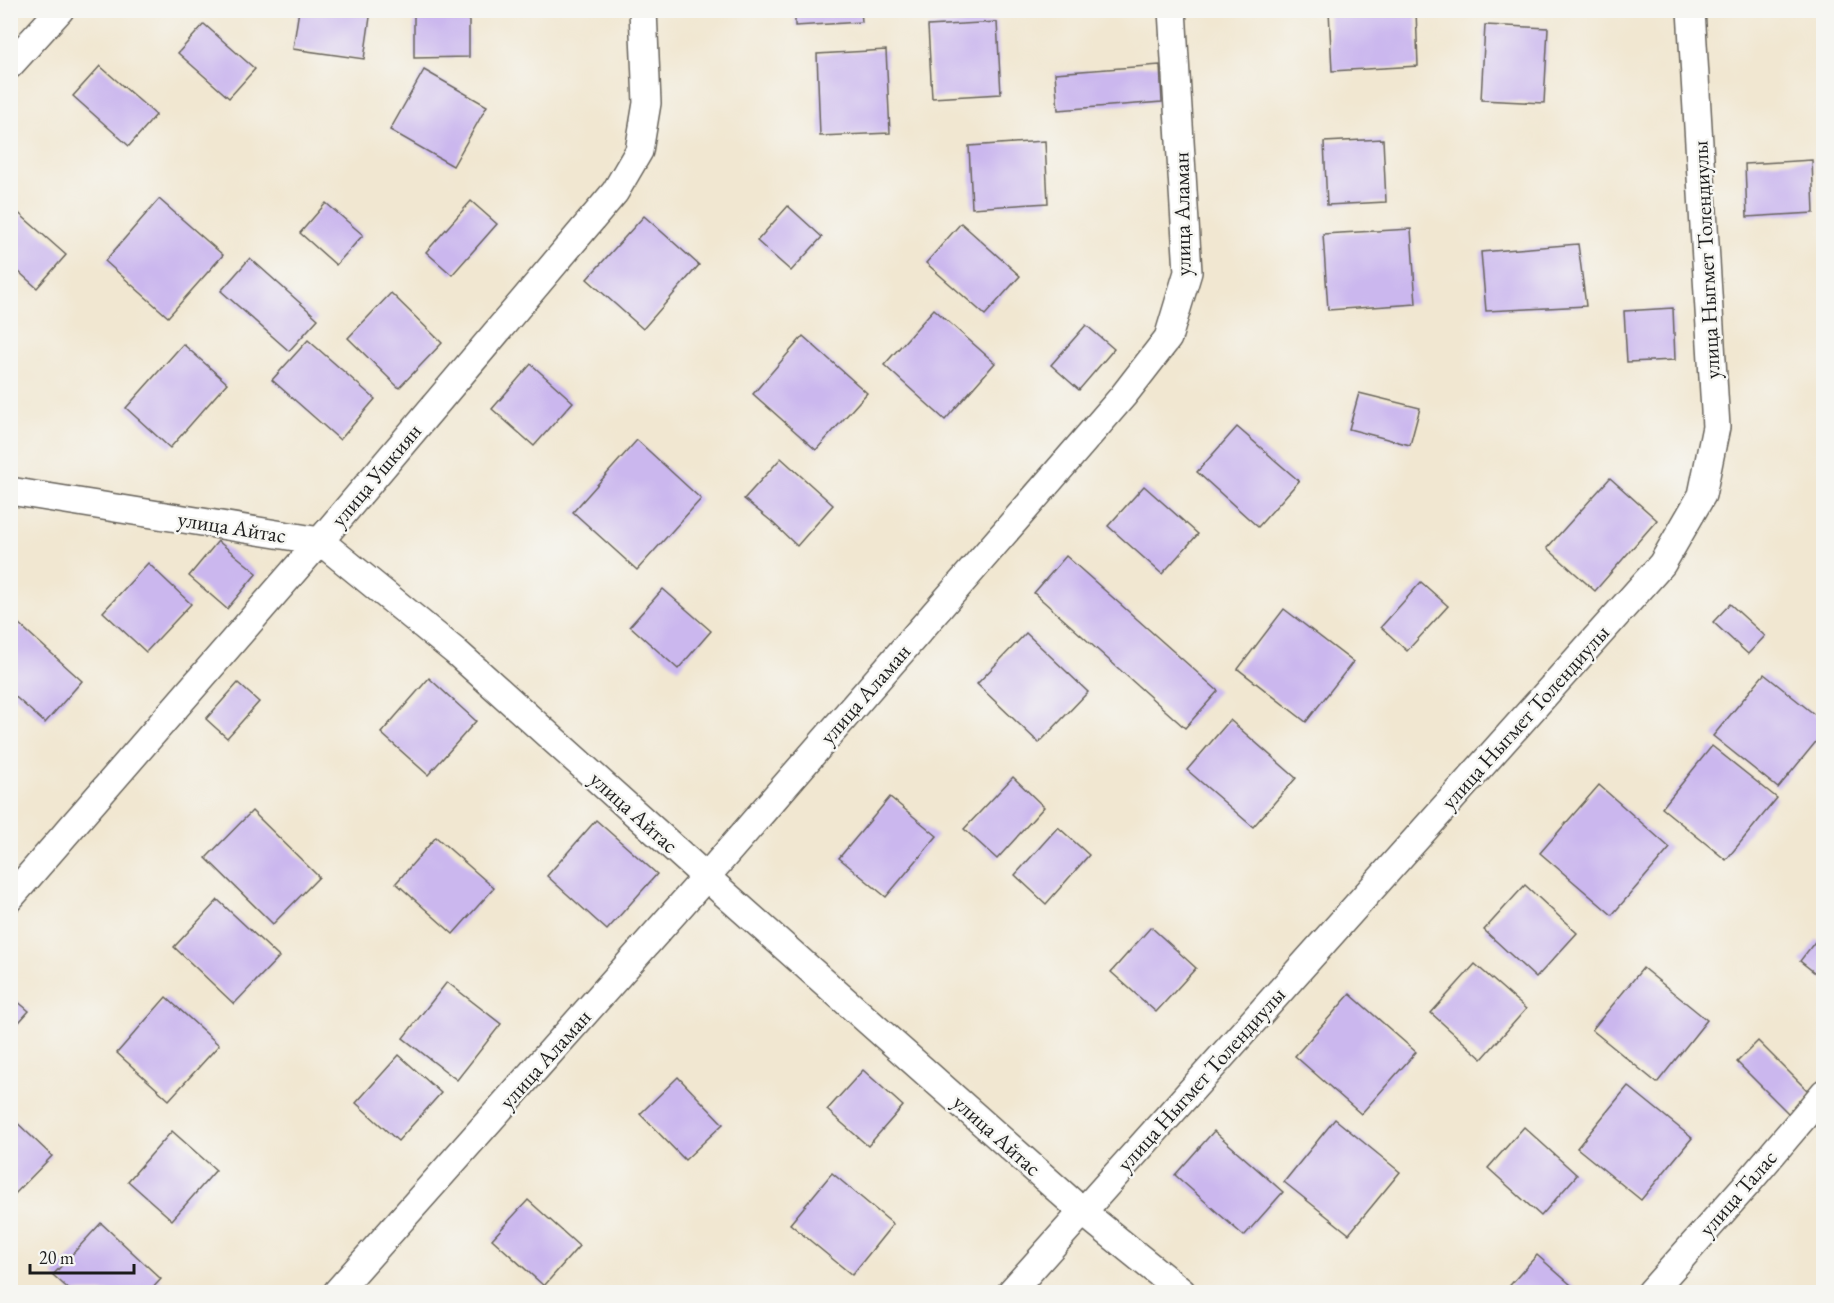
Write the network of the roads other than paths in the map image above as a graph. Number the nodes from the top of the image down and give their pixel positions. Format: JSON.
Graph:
{"nodes":[{"id":1,"x":60,"y":10,"type":"edge"},
{"id":2,"x":643,"y":10,"type":"edge"},
{"id":3,"x":1172,"y":10,"type":"edge"},
{"id":4,"x":1692,"y":10,"type":"edge"},
{"id":5,"x":10,"y":65,"type":"edge"},
{"id":6,"x":10,"y":491,"type":"edge"},
{"id":7,"x":320,"y":541,"type":"junction"},
{"id":8,"x":706,"y":877,"type":"junction"},
{"id":9,"x":10,"y":898,"type":"edge"},
{"id":10,"x":1824,"y":1093,"type":"edge"},
{"id":11,"x":1083,"y":1212,"type":"junction"},
{"id":12,"x":337,"y":1293,"type":"edge"},
{"id":13,"x":1011,"y":1293,"type":"edge"},
{"id":14,"x":1182,"y":1293,"type":"edge"},
{"id":15,"x":1651,"y":1293,"type":"edge"}],
"edges":[{"from":1,"to":5,"type":"street"},
{"from":2,"to":7,"type":"street","name":"улица Ушкиян"},
{"from":3,"to":8,"type":"street","name":"улица Аламан"},
{"from":4,"to":11,"type":"street","name":"улица Ныгмет Толендиулы"},
{"from":6,"to":7,"type":"street","name":"улица Айтас"},
{"from":7,"to":8,"type":"street","name":"улица Айтас"},
{"from":7,"to":9,"type":"street","name":"улица Ушкиян"},
{"from":8,"to":11,"type":"street","name":"улица Айтас"},
{"from":8,"to":12,"type":"street","name":"улица Аламан"},
{"from":10,"to":15,"type":"street","name":"улица Талас"},
{"from":11,"to":13,"type":"street","name":"улица Ныгмет Толендиулы"},
{"from":11,"to":14,"type":"street","name":"улица Айтас"}]}
